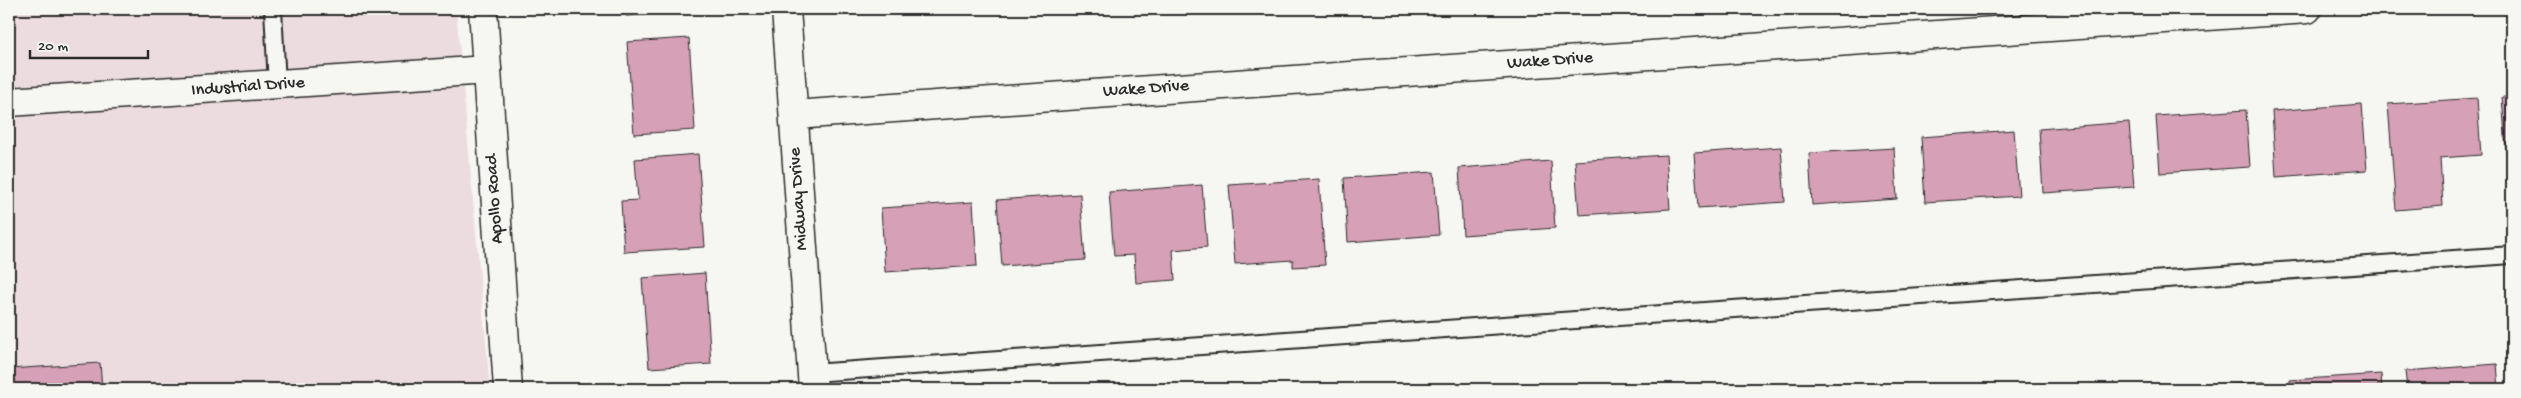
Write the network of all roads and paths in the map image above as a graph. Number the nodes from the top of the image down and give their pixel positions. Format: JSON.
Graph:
{"nodes":[{"id":1,"x":273,"y":9,"type":"edge"},
{"id":2,"x":483,"y":9,"type":"edge"},
{"id":3,"x":786,"y":9,"type":"edge"},
{"id":4,"x":2307,"y":9,"type":"edge"},
{"id":5,"x":487,"y":70,"type":"junction"},
{"id":6,"x":277,"y":85,"type":"junction"},
{"id":7,"x":9,"y":102,"type":"edge"},
{"id":8,"x":794,"y":115,"type":"junction"},
{"id":9,"x":2512,"y":255,"type":"edge"},
{"id":10,"x":812,"y":381,"type":"edge"},
{"id":11,"x":508,"y":389,"type":"edge"}],
"edges":[{"from":1,"to":6,"type":"lane"},
{"from":2,"to":5,"type":"street","name":"Apollo Road"},
{"from":3,"to":8,"type":"street","name":"Midway Drive"},
{"from":4,"to":8,"type":"street","name":"Wake Drive"},
{"from":5,"to":6,"type":"street","name":"Industrial Drive"},
{"from":5,"to":11,"type":"street","name":"Apollo Road"},
{"from":6,"to":7,"type":"street","name":"Industrial Drive"},
{"from":8,"to":10,"type":"street","name":"Midway Drive"},
{"from":9,"to":10,"type":"lane"}]}
